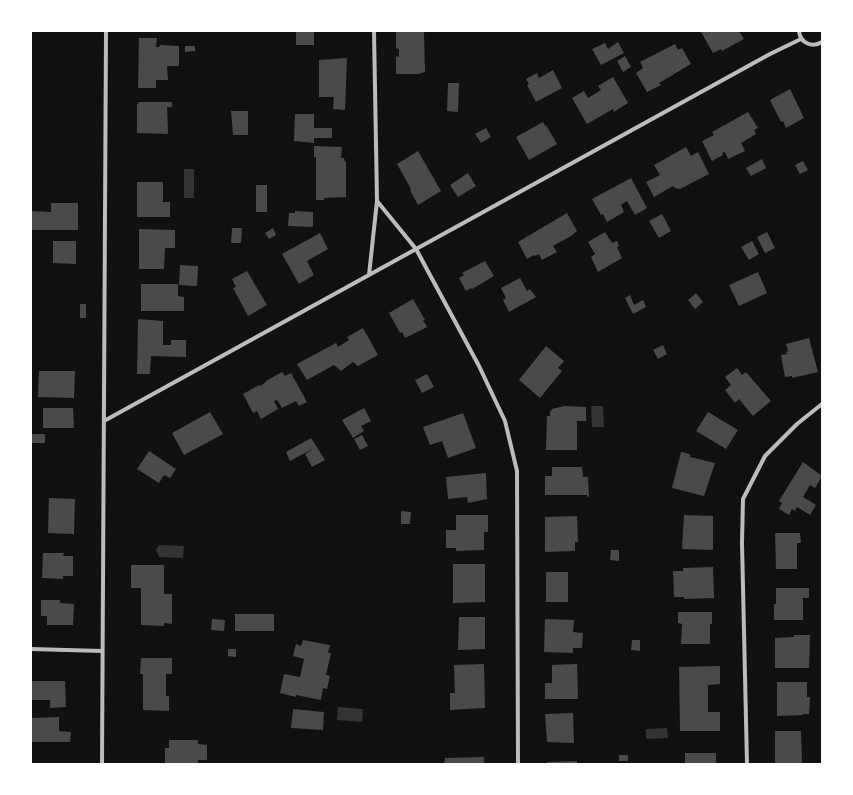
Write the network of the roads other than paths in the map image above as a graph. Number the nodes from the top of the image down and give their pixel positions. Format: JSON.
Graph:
{"nodes":[{"id":1,"x":106,"y":31,"type":"edge"},
{"id":2,"x":374,"y":31,"type":"edge"},
{"id":3,"x":799,"y":31,"type":"edge"},
{"id":4,"x":801,"y":39,"type":"junction"},
{"id":5,"x":822,"y":42,"type":"edge"},
{"id":6,"x":377,"y":201,"type":"junction"},
{"id":7,"x":416,"y":249,"type":"junction"},
{"id":8,"x":368,"y":275,"type":"junction"},
{"id":9,"x":822,"y":404,"type":"edge"},
{"id":10,"x":104,"y":421,"type":"junction"},
{"id":11,"x":31,"y":649,"type":"edge"},
{"id":12,"x":102,"y":651,"type":"junction"},
{"id":13,"x":102,"y":764,"type":"edge"},
{"id":14,"x":518,"y":764,"type":"edge"},
{"id":15,"x":747,"y":764,"type":"edge"}],
"edges":[{"from":1,"to":10,"type":"street"},
{"from":2,"to":6,"type":"street"},
{"from":3,"to":4,"type":"street"},
{"from":4,"to":5,"type":"street"},
{"from":4,"to":7,"type":"street"},
{"from":6,"to":7,"type":"street"},
{"from":6,"to":8,"type":"street"},
{"from":7,"to":8,"type":"street"},
{"from":7,"to":14,"type":"street"},
{"from":8,"to":10,"type":"street"},
{"from":9,"to":15,"type":"street"},
{"from":10,"to":12,"type":"street"},
{"from":11,"to":12,"type":"street"},
{"from":12,"to":13,"type":"street"}]}
